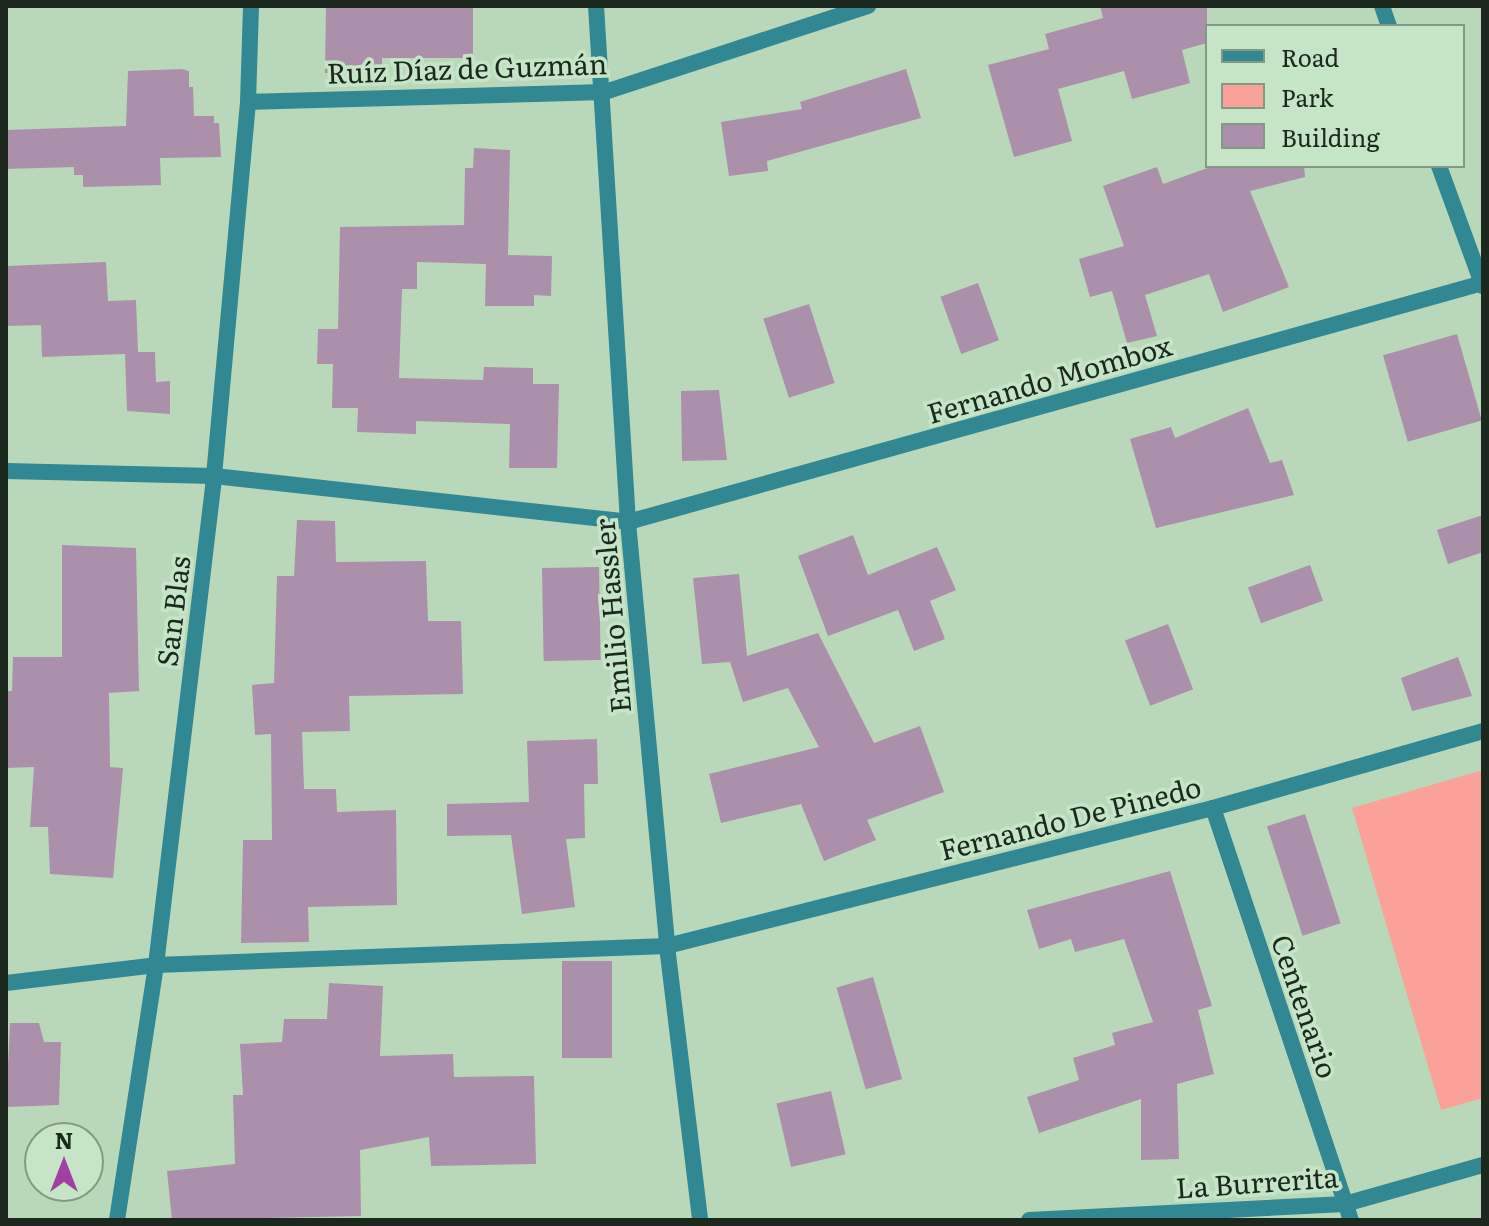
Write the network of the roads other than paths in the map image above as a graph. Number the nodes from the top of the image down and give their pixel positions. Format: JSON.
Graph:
{"nodes":[{"id":1,"x":251,"y":6,"type":"edge"},
{"id":2,"x":596,"y":6,"type":"edge"},
{"id":3,"x":868,"y":6,"type":"edge"},
{"id":4,"x":605,"y":92,"type":"junction"},
{"id":5,"x":248,"y":102,"type":"junction"},
{"id":6,"x":1440,"y":168,"type":"edge"},
{"id":7,"x":1483,"y":284,"type":"edge"},
{"id":8,"x":6,"y":471,"type":"edge"},
{"id":9,"x":214,"y":476,"type":"junction"},
{"id":10,"x":628,"y":522,"type":"junction"},
{"id":11,"x":1483,"y":731,"type":"edge"},
{"id":12,"x":1213,"y":808,"type":"junction"},
{"id":13,"x":667,"y":946,"type":"junction"},
{"id":14,"x":156,"y":965,"type":"junction"},
{"id":15,"x":6,"y":983,"type":"edge"},
{"id":16,"x":1483,"y":1165,"type":"edge"},
{"id":17,"x":1348,"y":1212,"type":"edge"},
{"id":18,"x":117,"y":1220,"type":"edge"},
{"id":19,"x":700,"y":1220,"type":"edge"},
{"id":20,"x":1029,"y":1220,"type":"edge"}],
"edges":[{"from":1,"to":5,"type":"street","name":"San Blas"},
{"from":2,"to":4,"type":"street","name":"Emilio Hassler"},
{"from":3,"to":4,"type":"street","name":"Ruíz Díaz de Guzmán"},
{"from":4,"to":5,"type":"street","name":"Ruíz Díaz de Guzmán"},
{"from":4,"to":10,"type":"street","name":"Emilio Hassler"},
{"from":5,"to":9,"type":"street","name":"San Blas"},
{"from":6,"to":7,"type":"street"},
{"from":7,"to":10,"type":"street","name":"Fernando Mombox"},
{"from":8,"to":9,"type":"street"},
{"from":9,"to":10,"type":"street"},
{"from":9,"to":14,"type":"street","name":"San Blas"},
{"from":10,"to":13,"type":"street","name":"Emilio Hassler"},
{"from":11,"to":12,"type":"street","name":"Fernando De Pinedo"},
{"from":12,"to":13,"type":"street","name":"Fernando De Pinedo"},
{"from":12,"to":17,"type":"street","name":"Centenario"},
{"from":13,"to":14,"type":"street","name":"Fernando De Pinedo"},
{"from":13,"to":19,"type":"street","name":"Emilio Hassler"},
{"from":14,"to":15,"type":"street","name":"Fernando De Pinedo"},
{"from":14,"to":18,"type":"street","name":"San Blas"},
{"from":16,"to":17,"type":"street","name":"La Burrerita"},
{"from":17,"to":20,"type":"street","name":"La Burrerita"}]}
